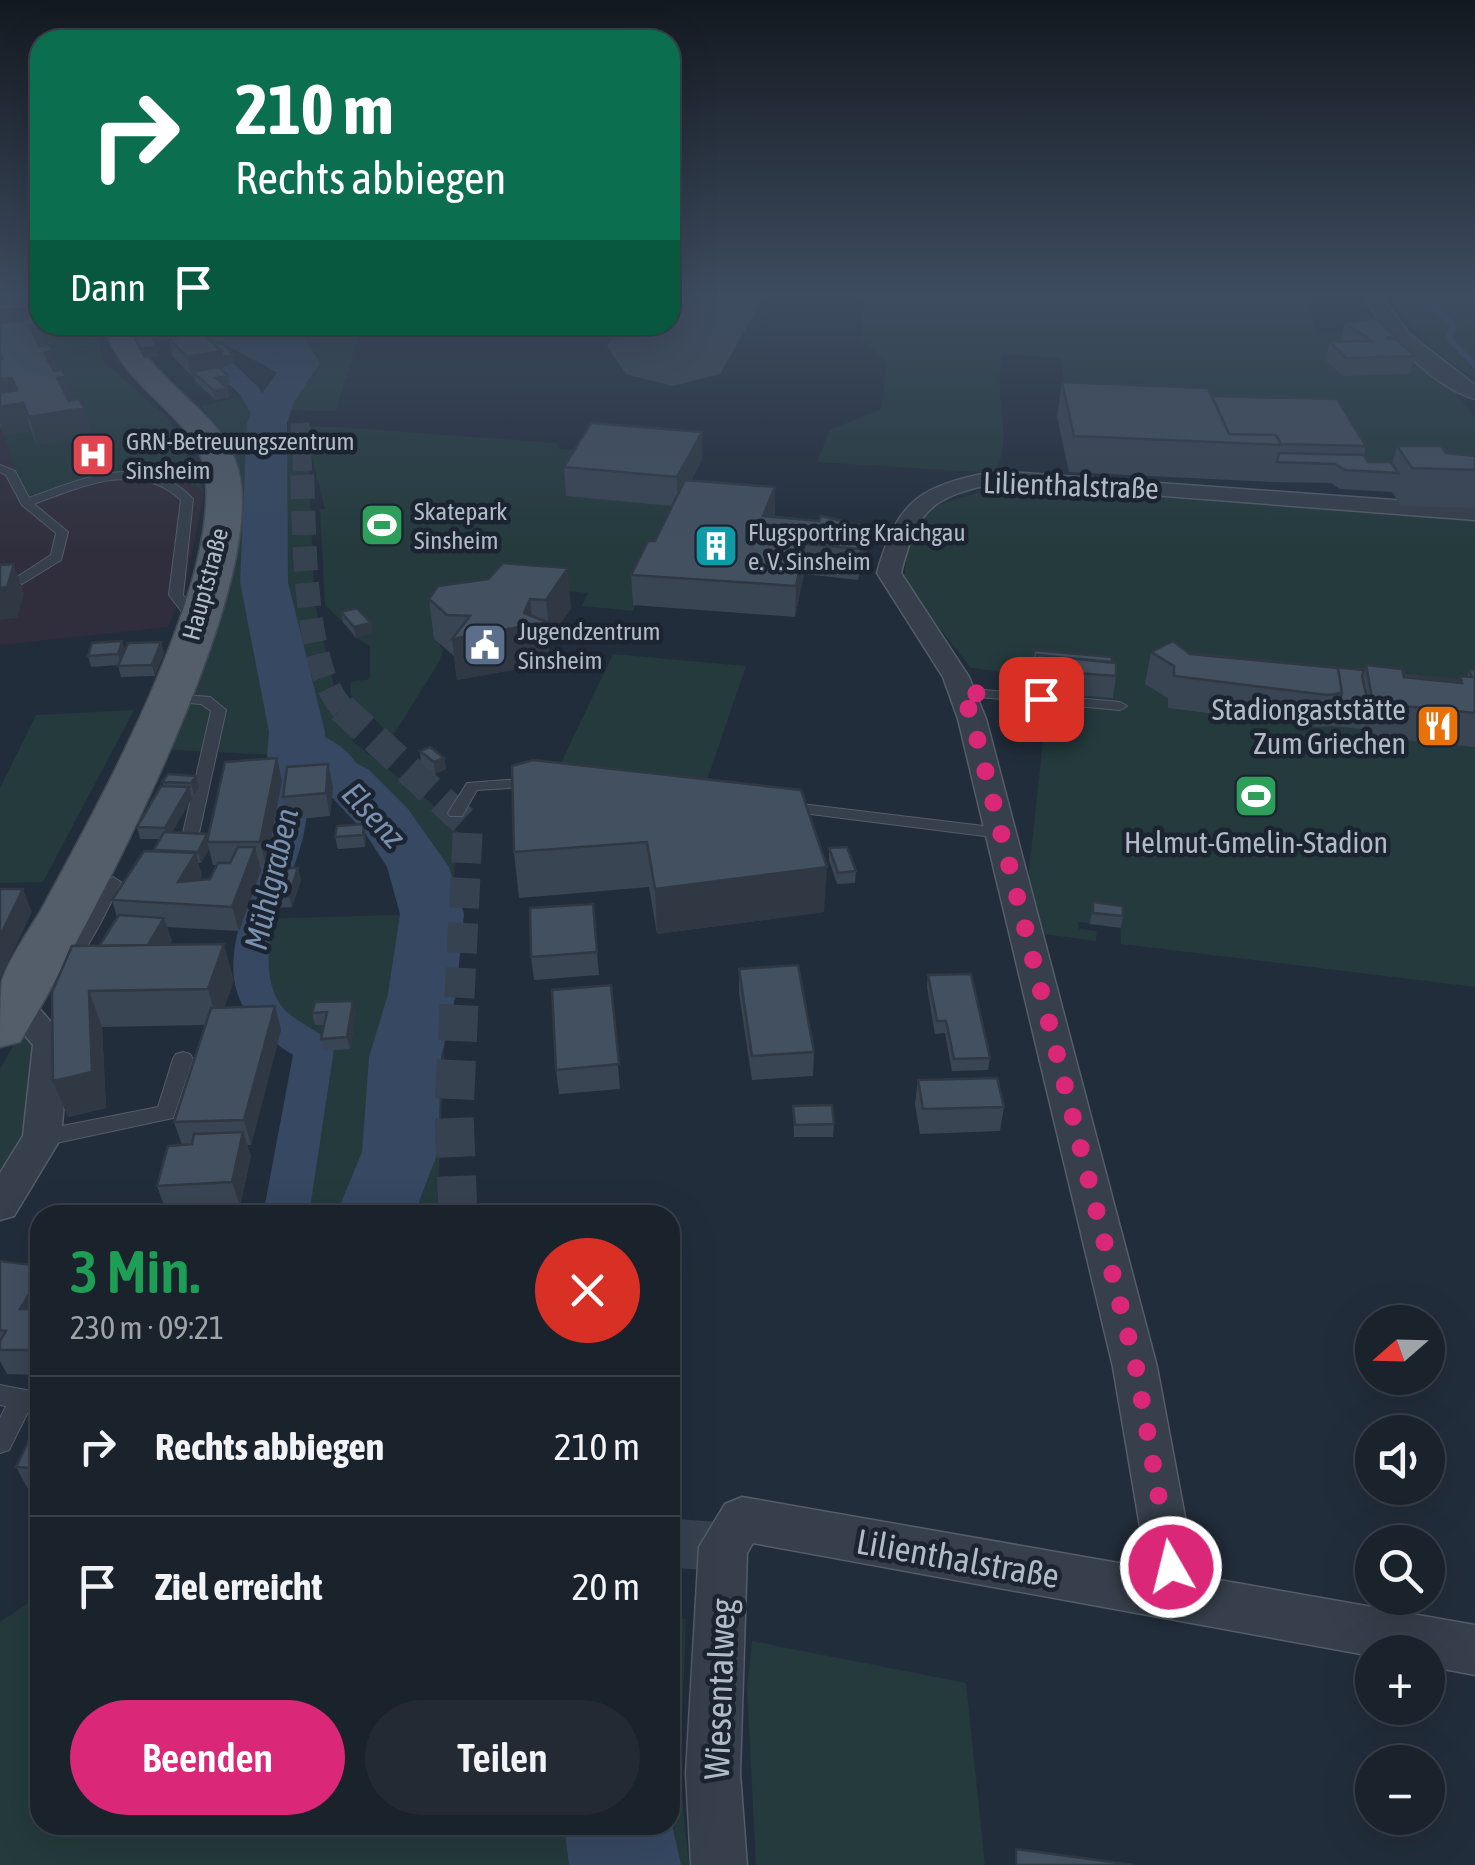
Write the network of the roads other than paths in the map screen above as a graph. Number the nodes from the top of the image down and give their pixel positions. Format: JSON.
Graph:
{"nodes":[{"id":1,"x":153,"y":380,"type":"edge"},
{"id":2,"x":0,"y":468,"type":"edge"},
{"id":3,"x":26,"y":504,"type":"junction"},
{"id":4,"x":1475,"y":513,"type":"edge"},
{"id":5,"x":22,"y":580,"type":"dead end"},
{"id":6,"x":197,"y":623,"type":"junction"},
{"id":7,"x":962,"y":692,"type":"junction"},
{"id":8,"x":168,"y":698,"type":"junction"},
{"id":9,"x":1120,"y":706,"type":"dead end"},
{"id":10,"x":545,"y":782,"type":"edge"},
{"id":11,"x":766,"y":805,"type":"edge"},
{"id":12,"x":456,"y":813,"type":"dead end"},
{"id":13,"x":1000,"y":833,"type":"junction"},
{"id":14,"x":189,"y":842,"type":"edge"},
{"id":15,"x":112,"y":882,"type":"dead end"},
{"id":16,"x":8,"y":1016,"type":"edge"},
{"id":17,"x":183,"y":1059,"type":"dead end"},
{"id":18,"x":42,"y":1138,"type":"junction"},
{"id":19,"x":0,"y":1205,"type":"edge"},
{"id":20,"x":0,"y":1395,"type":"edge"},
{"id":21,"x":0,"y":1442,"type":"edge"},
{"id":22,"x":742,"y":1520,"type":"joint"},
{"id":23,"x":1175,"y":1597,"type":"junction"},
{"id":24,"x":1475,"y":1650,"type":"edge"},
{"id":25,"x":720,"y":1865,"type":"edge"}],
"edges":[{"from":1,"to":6,"type":"main road","name":"Hauptstraße"},
{"from":2,"to":3,"type":"lane"},
{"from":3,"to":5,"type":"lane"},
{"from":3,"to":6,"type":"lane"},
{"from":4,"to":7,"type":"street","name":"Lilienthalstraße"},
{"from":6,"to":8,"type":"main road","name":"Hauptstraße"},
{"from":7,"to":9,"type":"lane"},
{"from":7,"to":13,"type":"street","name":"Lilienthalstraße"},
{"from":8,"to":14,"type":"lane"},
{"from":8,"to":16,"type":"main road","name":"Hauptstraße"},
{"from":10,"to":12,"type":"lane"},
{"from":11,"to":13,"type":"lane"},
{"from":13,"to":23,"type":"street","name":"Lilienthalstraße"},
{"from":15,"to":16,"type":"lane"},
{"from":16,"to":18,"type":"street"},
{"from":17,"to":18,"type":"lane"},
{"from":18,"to":19,"type":"street"},
{"from":20,"to":21,"type":"lane"},
{"from":22,"to":23,"type":"street","name":"Lilienthalstraße"},
{"from":22,"to":25,"type":"street","name":"Wiesentalweg"},
{"from":23,"to":24,"type":"street","name":"Lilienthalstraße"}]}
